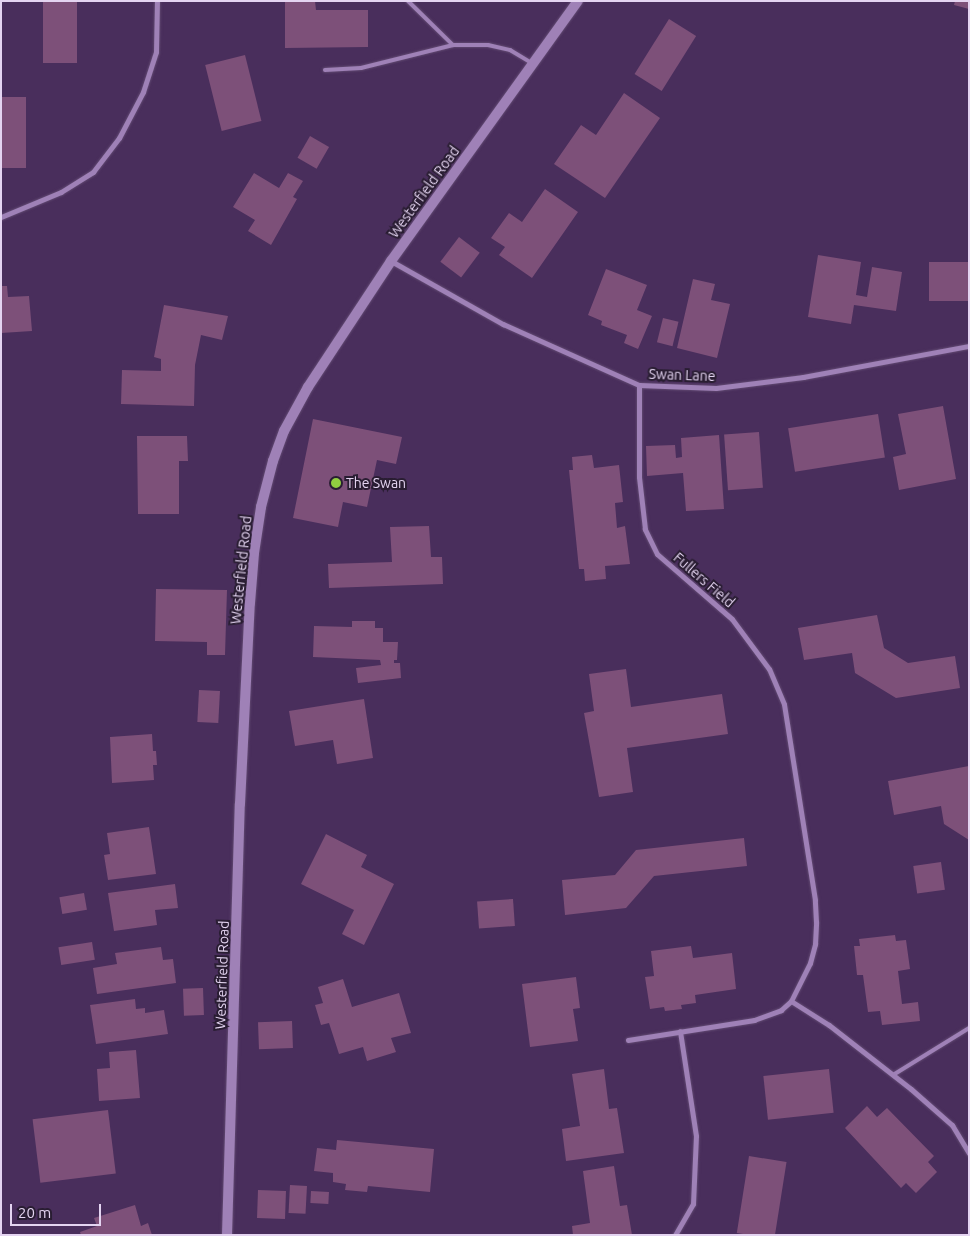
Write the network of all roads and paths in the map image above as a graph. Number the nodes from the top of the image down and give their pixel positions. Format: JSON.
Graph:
{"nodes":[{"id":1,"x":157,"y":1,"type":"edge"},
{"id":2,"x":408,"y":1,"type":"edge"},
{"id":3,"x":578,"y":1,"type":"edge"},
{"id":4,"x":453,"y":45,"type":"junction"},
{"id":5,"x":534,"y":64,"type":"junction"},
{"id":6,"x":325,"y":70,"type":"dead end"},
{"id":7,"x":1,"y":217,"type":"edge"},
{"id":8,"x":390,"y":261,"type":"junction"},
{"id":9,"x":969,"y":346,"type":"edge"},
{"id":10,"x":639,"y":385,"type":"junction"},
{"id":11,"x":791,"y":1001,"type":"junction"},
{"id":12,"x":969,"y":1028,"type":"edge"},
{"id":13,"x":680,"y":1031,"type":"junction"},
{"id":14,"x":628,"y":1040,"type":"dead end"},
{"id":15,"x":893,"y":1075,"type":"junction"},
{"id":16,"x":969,"y":1153,"type":"edge"},
{"id":17,"x":227,"y":1235,"type":"edge"},
{"id":18,"x":675,"y":1235,"type":"edge"}],
"edges":[{"from":1,"to":7,"type":"street"},
{"from":2,"to":4,"type":"lane"},
{"from":3,"to":5,"type":"main road","name":"Westerfield Road"},
{"from":4,"to":5,"type":"lane"},
{"from":4,"to":6,"type":"lane"},
{"from":5,"to":8,"type":"main road","name":"Westerfield Road"},
{"from":8,"to":10,"type":"street","name":"Swan Lane"},
{"from":8,"to":17,"type":"main road","name":"Westerfield Road"},
{"from":9,"to":10,"type":"street","name":"Swan Lane"},
{"from":10,"to":11,"type":"street","name":"Fullers Field"},
{"from":11,"to":13,"type":"street"},
{"from":11,"to":15,"type":"street"},
{"from":12,"to":15,"type":"lane"},
{"from":13,"to":14,"type":"street"},
{"from":13,"to":18,"type":"street"},
{"from":15,"to":16,"type":"street"}]}
